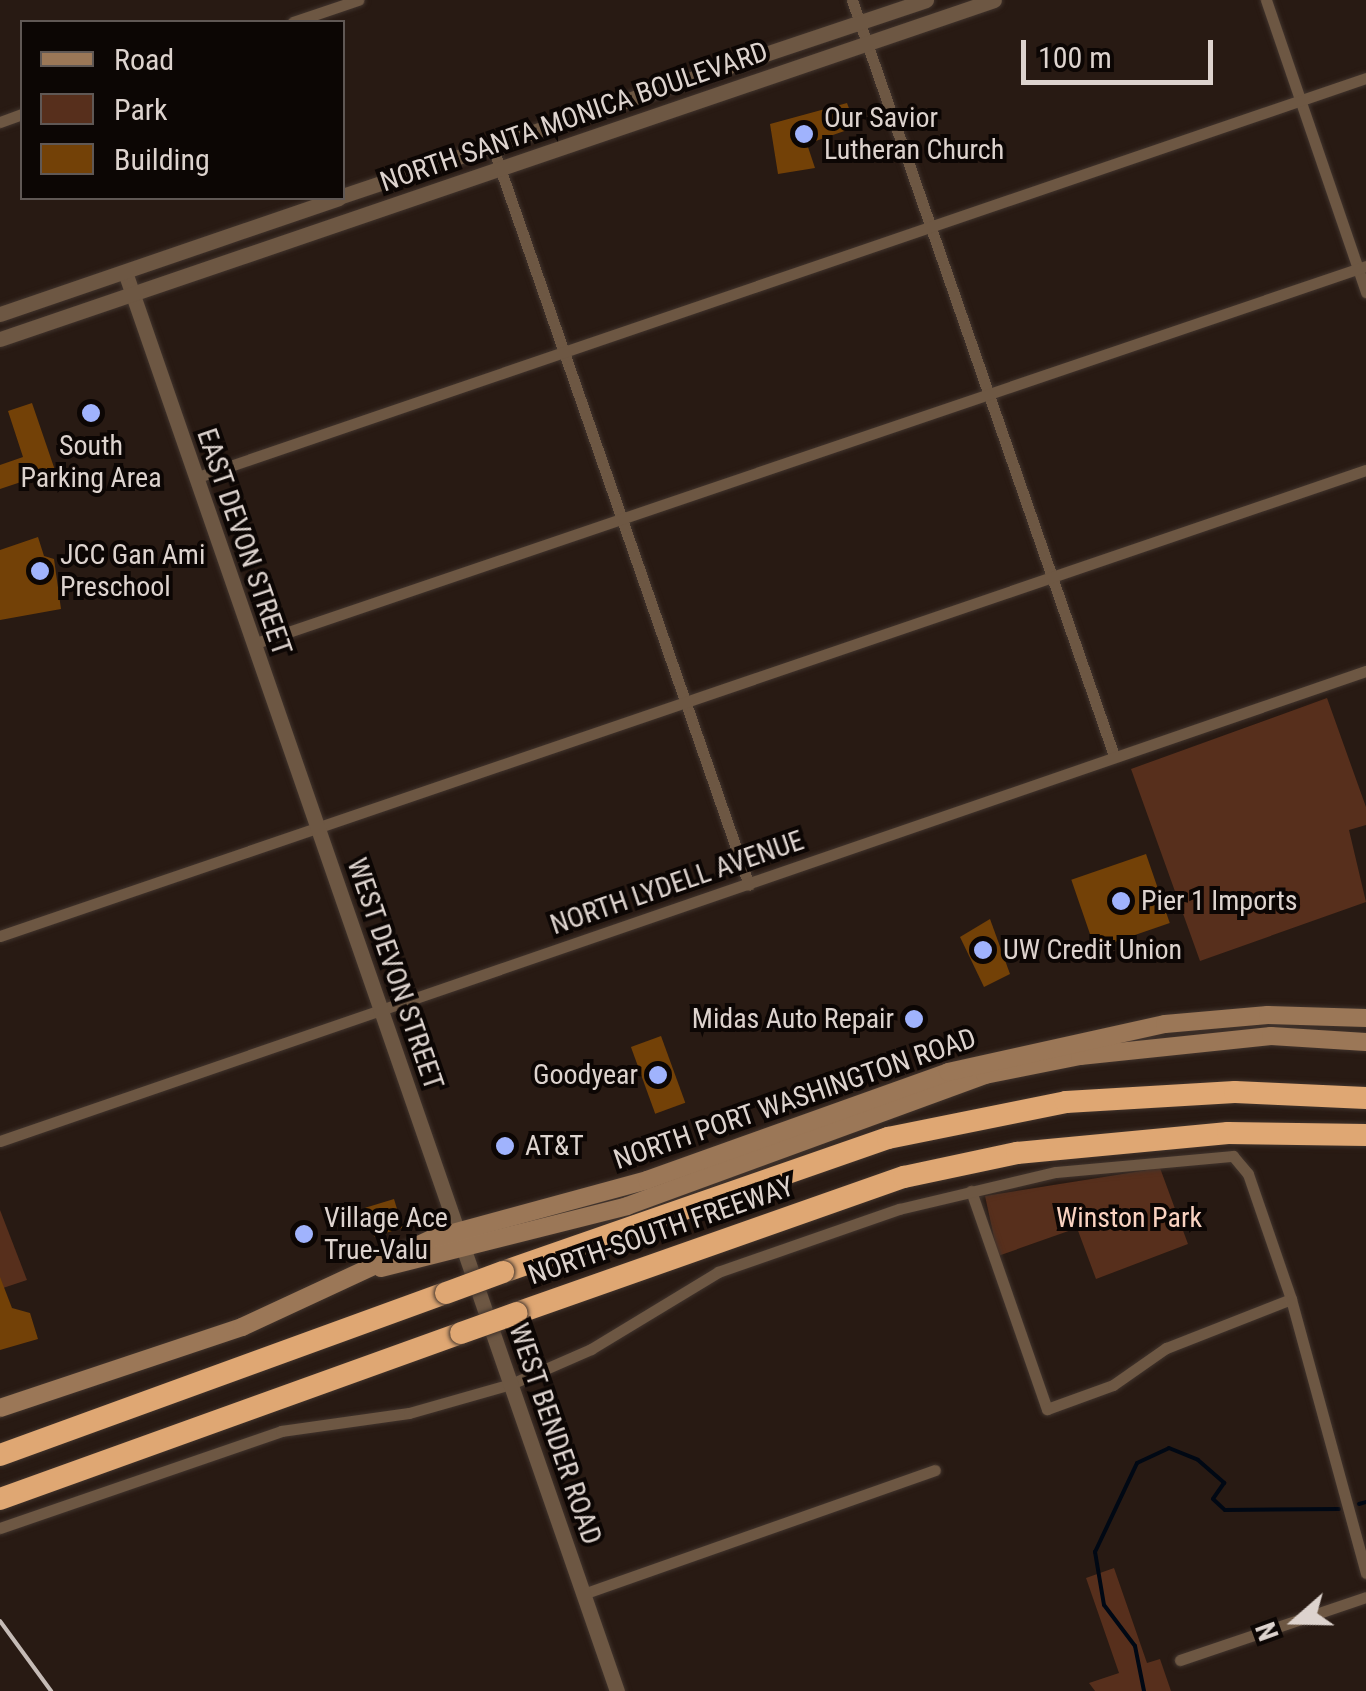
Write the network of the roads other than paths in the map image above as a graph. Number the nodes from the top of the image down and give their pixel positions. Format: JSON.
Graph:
{"nodes":[{"id":1,"x":358,"y":0,"type":"edge"},
{"id":2,"x":852,"y":0,"type":"edge"},
{"id":3,"x":926,"y":0,"type":"edge"},
{"id":4,"x":994,"y":0,"type":"edge"},
{"id":5,"x":1266,"y":0,"type":"edge"},
{"id":6,"x":299,"y":20,"type":"edge"},
{"id":7,"x":860,"y":23,"type":"junction"},
{"id":8,"x":867,"y":42,"type":"junction"},
{"id":9,"x":1366,"y":78,"type":"edge"},
{"id":10,"x":1300,"y":100,"type":"junction"},
{"id":11,"x":492,"y":145,"type":"junction"},
{"id":12,"x":500,"y":169,"type":"junction"},
{"id":13,"x":345,"y":196,"type":"edge"},
{"id":14,"x":332,"y":200,"type":"edge"},
{"id":15,"x":930,"y":228,"type":"junction"},
{"id":16,"x":1362,"y":267,"type":"edge"},
{"id":17,"x":125,"y":272,"type":"junction"},
{"id":18,"x":1366,"y":292,"type":"edge"},
{"id":19,"x":132,"y":294,"type":"junction"},
{"id":20,"x":0,"y":314,"type":"edge"},
{"id":21,"x":0,"y":339,"type":"edge"},
{"id":22,"x":564,"y":352,"type":"junction"},
{"id":23,"x":988,"y":394,"type":"junction"},
{"id":24,"x":1366,"y":470,"type":"edge"},
{"id":25,"x":195,"y":478,"type":"junction"},
{"id":26,"x":622,"y":517,"type":"junction"},
{"id":27,"x":1053,"y":578,"type":"junction"},
{"id":28,"x":253,"y":644,"type":"junction"},
{"id":29,"x":1366,"y":671,"type":"edge"},
{"id":30,"x":686,"y":703,"type":"junction"},
{"id":31,"x":1113,"y":753,"type":"junction"},
{"id":32,"x":317,"y":828,"type":"junction"},
{"id":33,"x":749,"y":885,"type":"junction"},
{"id":34,"x":0,"y":936,"type":"edge"},
{"id":35,"x":380,"y":1010,"type":"junction"},
{"id":36,"x":1366,"y":1018,"type":"edge"},
{"id":37,"x":1366,"y":1042,"type":"edge"},
{"id":38,"x":1366,"y":1098,"type":"edge"},
{"id":39,"x":1366,"y":1135,"type":"edge"},
{"id":40,"x":425,"y":1136,"type":"joint"},
{"id":41,"x":0,"y":1140,"type":"edge"},
{"id":42,"x":971,"y":1191,"type":"junction"},
{"id":43,"x":459,"y":1232,"type":"junction"},
{"id":44,"x":466,"y":1251,"type":"junction"},
{"id":45,"x":372,"y":1269,"type":"junction"},
{"id":46,"x":1291,"y":1300,"type":"junction"},
{"id":47,"x":510,"y":1384,"type":"junction"},
{"id":48,"x":0,"y":1408,"type":"edge"},
{"id":49,"x":0,"y":1455,"type":"edge"},
{"id":50,"x":935,"y":1470,"type":"dead end"},
{"id":51,"x":0,"y":1499,"type":"edge"},
{"id":52,"x":0,"y":1528,"type":"edge"},
{"id":53,"x":1366,"y":1573,"type":"edge"},
{"id":54,"x":584,"y":1594,"type":"junction"},
{"id":55,"x":1366,"y":1598,"type":"edge"},
{"id":56,"x":1180,"y":1660,"type":"dead end"},
{"id":57,"x":617,"y":1691,"type":"edge"}],
"edges":[{"from":1,"to":6,"type":"street"},
{"from":2,"to":7,"type":"street"},
{"from":3,"to":7,"type":"street","name":"NORTH SANTA MONICA BOULEVARD"},
{"from":4,"to":8,"type":"street","name":"NORTH SANTA MONICA BOULEVARD"},
{"from":5,"to":10,"type":"street"},
{"from":7,"to":8,"type":"street"},
{"from":7,"to":11,"type":"street","name":"NORTH SANTA MONICA BOULEVARD"},
{"from":8,"to":12,"type":"street","name":"NORTH SANTA MONICA BOULEVARD"},
{"from":8,"to":15,"type":"street"},
{"from":9,"to":10,"type":"street"},
{"from":10,"to":15,"type":"street"},
{"from":10,"to":16,"type":"street"},
{"from":11,"to":12,"type":"street"},
{"from":11,"to":13,"type":"street","name":"NORTH SANTA MONICA BOULEVARD"},
{"from":12,"to":19,"type":"street","name":"NORTH SANTA MONICA BOULEVARD"},
{"from":12,"to":22,"type":"street"},
{"from":14,"to":17,"type":"street","name":"NORTH SANTA MONICA BOULEVARD"},
{"from":15,"to":22,"type":"street"},
{"from":15,"to":23,"type":"street"},
{"from":16,"to":18,"type":"street"},
{"from":16,"to":23,"type":"street"},
{"from":17,"to":19,"type":"street","name":"EAST DEVON STREET"},
{"from":17,"to":20,"type":"street","name":"NORTH SANTA MONICA BOULEVARD"},
{"from":19,"to":21,"type":"street","name":"NORTH SANTA MONICA BOULEVARD"},
{"from":19,"to":25,"type":"street","name":"EAST DEVON STREET"},
{"from":22,"to":25,"type":"street"},
{"from":22,"to":26,"type":"street"},
{"from":23,"to":26,"type":"street"},
{"from":23,"to":27,"type":"street"},
{"from":24,"to":27,"type":"street"},
{"from":25,"to":28,"type":"street","name":"EAST DEVON STREET"},
{"from":26,"to":28,"type":"street"},
{"from":26,"to":30,"type":"street"},
{"from":27,"to":30,"type":"street"},
{"from":27,"to":31,"type":"street"},
{"from":28,"to":32,"type":"street","name":"EAST DEVON STREET"},
{"from":29,"to":31,"type":"street","name":"NORTH LYDELL AVENUE"},
{"from":30,"to":32,"type":"street"},
{"from":30,"to":33,"type":"street"},
{"from":31,"to":33,"type":"street","name":"NORTH LYDELL AVENUE"},
{"from":32,"to":34,"type":"street"},
{"from":32,"to":35,"type":"street","name":"WEST DEVON STREET"},
{"from":33,"to":35,"type":"street","name":"NORTH LYDELL AVENUE"},
{"from":35,"to":40,"type":"street","name":"WEST DEVON STREET"},
{"from":35,"to":41,"type":"street","name":"NORTH LYDELL AVENUE"},
{"from":36,"to":43,"type":"main road","name":"NORTH PORT WASHINGTON ROAD"},
{"from":37,"to":44,"type":"main road","name":"NORTH PORT WASHINGTON ROAD"},
{"from":38,"to":49,"type":"highway","name":"NORTH-SOUTH FREEWAY","bridge":true},
{"from":39,"to":51,"type":"highway","name":"NORTH-SOUTH FREEWAY","bridge":true},
{"from":40,"to":43,"type":"street","name":"WEST BENDER ROAD"},
{"from":42,"to":46,"type":"street"},
{"from":42,"to":46,"type":"street"},
{"from":42,"to":47,"type":"street"},
{"from":43,"to":44,"type":"street","name":"WEST BENDER ROAD"},
{"from":43,"to":45,"type":"main road","name":"NORTH PORT WASHINGTON ROAD"},
{"from":44,"to":45,"type":"main road","name":"NORTH PORT WASHINGTON ROAD"},
{"from":44,"to":47,"type":"street","name":"WEST BENDER ROAD"},
{"from":45,"to":48,"type":"main road","name":"NORTH PORT WASHINGTON ROAD"},
{"from":46,"to":53,"type":"street"},
{"from":47,"to":52,"type":"street"},
{"from":47,"to":54,"type":"street","name":"WEST BENDER ROAD"},
{"from":50,"to":54,"type":"street"},
{"from":54,"to":57,"type":"street","name":"WEST BENDER ROAD"},
{"from":55,"to":56,"type":"street"}]}
